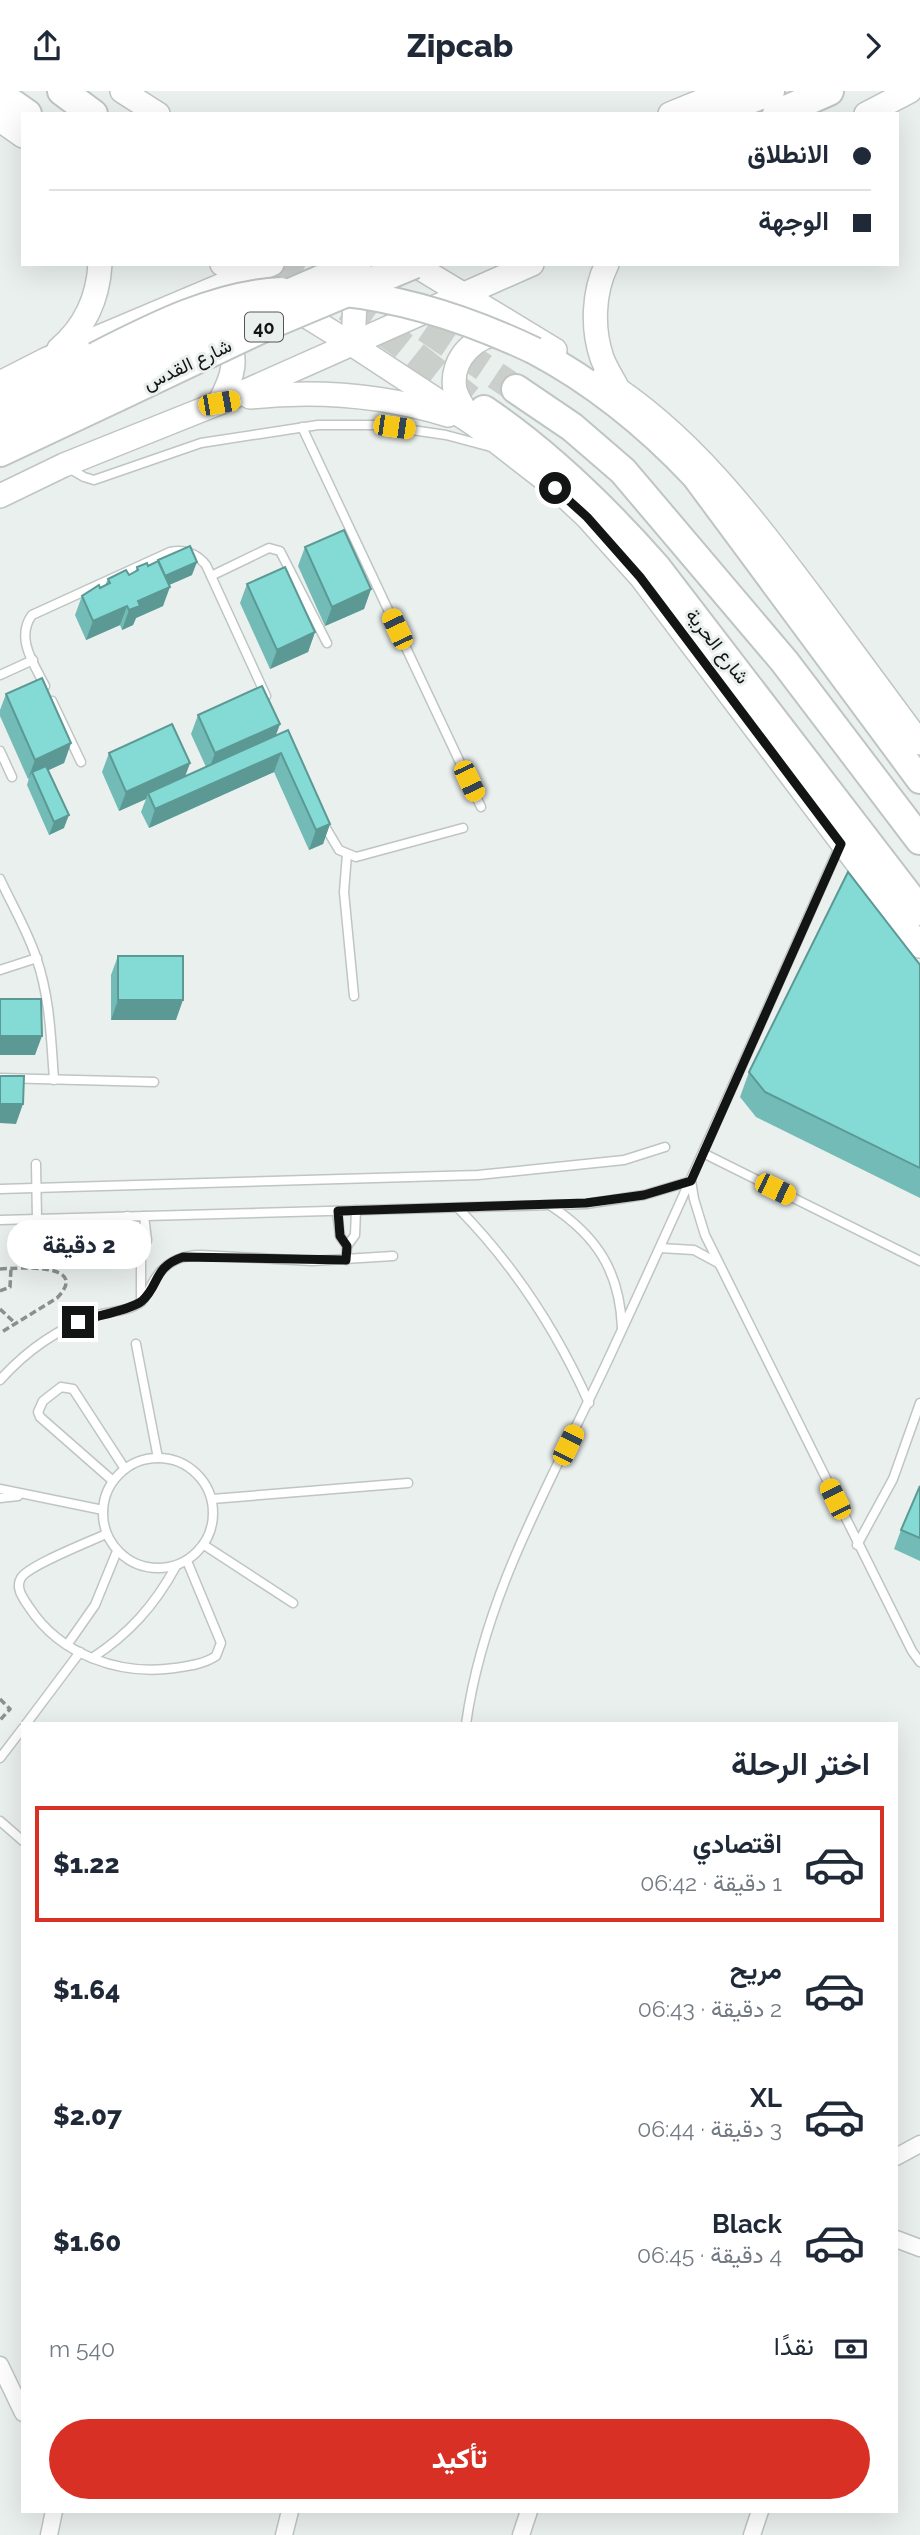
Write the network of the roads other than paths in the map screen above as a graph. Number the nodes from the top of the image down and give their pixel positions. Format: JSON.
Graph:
{"nodes":[{"id":1,"x":61,"y":91,"type":"edge"},
{"id":2,"x":122,"y":91,"type":"edge"},
{"id":3,"x":726,"y":91,"type":"edge"},
{"id":4,"x":770,"y":91,"type":"edge"},
{"id":5,"x":829,"y":91,"type":"edge"},
{"id":6,"x":910,"y":91,"type":"edge"},
{"id":7,"x":0,"y":95,"type":"edge"},
{"id":8,"x":24,"y":112,"type":"edge"},
{"id":9,"x":90,"y":112,"type":"edge"},
{"id":10,"x":155,"y":112,"type":"edge"},
{"id":11,"x":675,"y":112,"type":"edge"},
{"id":12,"x":719,"y":112,"type":"edge"},
{"id":13,"x":782,"y":112,"type":"edge"},
{"id":14,"x":870,"y":112,"type":"edge"},
{"id":15,"x":0,"y":120,"type":"edge"},
{"id":16,"x":21,"y":136,"type":"edge"},
{"id":17,"x":100,"y":266,"type":"edge"},
{"id":18,"x":225,"y":266,"type":"edge"},
{"id":19,"x":267,"y":266,"type":"edge"},
{"id":20,"x":408,"y":266,"type":"edge"},
{"id":21,"x":416,"y":266,"type":"edge"},
{"id":22,"x":528,"y":266,"type":"edge"},
{"id":23,"x":606,"y":266,"type":"edge"},
{"id":24,"x":356,"y":273,"type":"edge"},
{"id":25,"x":242,"y":276,"type":"junction"},
{"id":26,"x":464,"y":294,"type":"junction"},
{"id":27,"x":159,"y":312,"type":"junction"},
{"id":28,"x":353,"y":345,"type":"junction"},
{"id":29,"x":540,"y":347,"type":"junction"},
{"id":30,"x":47,"y":359,"type":"junction"},
{"id":31,"x":104,"y":376,"type":"junction"},
{"id":32,"x":0,"y":383,"type":"edge"},
{"id":33,"x":516,"y":389,"type":"tunnel mouth"},
{"id":34,"x":618,"y":389,"type":"junction"},
{"id":35,"x":0,"y":403,"type":"edge"},
{"id":36,"x":219,"y":403,"type":"junction"},
{"id":37,"x":480,"y":417,"type":"junction"},
{"id":38,"x":0,"y":424,"type":"edge"},
{"id":39,"x":302,"y":427,"type":"junction"},
{"id":40,"x":0,"y":452,"type":"edge"},
{"id":41,"x":511,"y":452,"type":"junction"},
{"id":42,"x":64,"y":465,"type":"junction"},
{"id":43,"x":0,"y":496,"type":"edge"},
{"id":44,"x":211,"y":576,"type":"junction"},
{"id":45,"x":327,"y":643,"type":"dead end"},
{"id":46,"x":33,"y":660,"type":"junction"},
{"id":47,"x":0,"y":675,"type":"edge"},
{"id":48,"x":272,"y":710,"type":"edge"},
{"id":49,"x":920,"y":743,"type":"edge"},
{"id":50,"x":0,"y":751,"type":"edge"},
{"id":51,"x":81,"y":762,"type":"dead end"},
{"id":52,"x":12,"y":777,"type":"dead end"},
{"id":53,"x":920,"y":780,"type":"edge"},
{"id":54,"x":481,"y":807,"type":"dead end"},
{"id":55,"x":322,"y":820,"type":"edge"},
{"id":56,"x":463,"y":828,"type":"dead end"},
{"id":57,"x":920,"y":840,"type":"edge"},
{"id":58,"x":841,"y":844,"type":"junction"},
{"id":59,"x":347,"y":854,"type":"junction"},
{"id":60,"x":0,"y":879,"type":"edge"},
{"id":61,"x":920,"y":911,"type":"edge"},
{"id":62,"x":920,"y":946,"type":"edge"},
{"id":63,"x":37,"y":958,"type":"junction"},
{"id":64,"x":0,"y":970,"type":"edge"},
{"id":65,"x":354,"y":996,"type":"dead end"},
{"id":66,"x":0,"y":1078,"type":"edge"},
{"id":67,"x":54,"y":1080,"type":"junction"},
{"id":68,"x":155,"y":1082,"type":"dead end"},
{"id":69,"x":665,"y":1147,"type":"dead end"},
{"id":70,"x":703,"y":1153,"type":"junction"},
{"id":71,"x":36,"y":1164,"type":"dead end"},
{"id":72,"x":691,"y":1181,"type":"junction"},
{"id":73,"x":36,"y":1188,"type":"junction"},
{"id":74,"x":0,"y":1189,"type":"edge"},
{"id":75,"x":551,"y":1205,"type":"junction"},
{"id":76,"x":458,"y":1208,"type":"junction"},
{"id":77,"x":356,"y":1210,"type":"junction"},
{"id":78,"x":338,"y":1211,"type":"junction"},
{"id":79,"x":127,"y":1216,"type":"junction"},
{"id":80,"x":144,"y":1216,"type":"junction"},
{"id":81,"x":37,"y":1219,"type":"junction"},
{"id":82,"x":0,"y":1220,"type":"edge"},
{"id":83,"x":347,"y":1246,"type":"junction"},
{"id":84,"x":660,"y":1248,"type":"junction"},
{"id":85,"x":141,"y":1253,"type":"junction"},
{"id":86,"x":393,"y":1256,"type":"dead end"},
{"id":87,"x":346,"y":1260,"type":"junction"},
{"id":88,"x":920,"y":1261,"type":"edge"},
{"id":89,"x":723,"y":1267,"type":"junction"},
{"id":90,"x":141,"y":1302,"type":"junction"},
{"id":91,"x":622,"y":1331,"type":"junction"},
{"id":92,"x":136,"y":1344,"type":"dead end"},
{"id":93,"x":0,"y":1380,"type":"edge"},
{"id":94,"x":589,"y":1403,"type":"junction"},
{"id":95,"x":920,"y":1403,"type":"edge"},
{"id":96,"x":158,"y":1458,"type":"junction"},
{"id":97,"x":125,"y":1469,"type":"junction"},
{"id":98,"x":113,"y":1481,"type":"junction"},
{"id":99,"x":408,"y":1483,"type":"dead end"},
{"id":100,"x":0,"y":1489,"type":"edge"},
{"id":101,"x":24,"y":1495,"type":"junction"},
{"id":102,"x":0,"y":1498,"type":"edge"},
{"id":103,"x":212,"y":1499,"type":"junction"},
{"id":104,"x":103,"y":1510,"type":"junction"},
{"id":105,"x":106,"y":1534,"type":"junction"},
{"id":106,"x":204,"y":1545,"type":"junction"},
{"id":107,"x":858,"y":1545,"type":"junction"},
{"id":108,"x":117,"y":1551,"type":"junction"},
{"id":109,"x":187,"y":1561,"type":"junction"},
{"id":110,"x":176,"y":1566,"type":"junction"},
{"id":111,"x":293,"y":1603,"type":"dead end"},
{"id":112,"x":67,"y":1645,"type":"junction"},
{"id":113,"x":80,"y":1652,"type":"junction"},
{"id":114,"x":92,"y":1658,"type":"junction"},
{"id":115,"x":920,"y":1662,"type":"edge"},
{"id":116,"x":27,"y":1722,"type":"edge"},
{"id":117,"x":466,"y":1722,"type":"edge"},
{"id":118,"x":21,"y":1730,"type":"edge"},
{"id":119,"x":0,"y":1758,"type":"edge"},
{"id":120,"x":0,"y":1823,"type":"edge"},
{"id":121,"x":21,"y":1839,"type":"edge"},
{"id":122,"x":920,"y":2144,"type":"edge"},
{"id":123,"x":898,"y":2156,"type":"edge"},
{"id":124,"x":898,"y":2240,"type":"edge"},
{"id":125,"x":920,"y":2248,"type":"edge"},
{"id":126,"x":0,"y":2365,"type":"edge"},
{"id":127,"x":21,"y":2409,"type":"edge"},
{"id":128,"x":54,"y":2513,"type":"edge"},
{"id":129,"x":290,"y":2513,"type":"edge"},
{"id":130,"x":528,"y":2513,"type":"edge"},
{"id":131,"x":759,"y":2513,"type":"edge"},
{"id":132,"x":49,"y":2535,"type":"edge"},
{"id":133,"x":284,"y":2535,"type":"edge"},
{"id":134,"x":522,"y":2535,"type":"edge"},
{"id":135,"x":752,"y":2535,"type":"edge"}],
"edges":[{"from":1,"to":9,"type":"highway"},
{"from":2,"to":10,"type":"main road"},
{"from":3,"to":11,"type":"main road"},
{"from":4,"to":12,"type":"highway"},
{"from":5,"to":13,"type":"highway"},
{"from":6,"to":14,"type":"main road"},
{"from":7,"to":8,"type":"highway"},
{"from":15,"to":16,"type":"main road"},
{"from":17,"to":30,"type":"main road"},
{"from":18,"to":25,"type":"main road"},
{"from":19,"to":25,"type":"main road"},
{"from":20,"to":31,"type":"highway","name":"شارع القدس","number":"40","bridge":true},
{"from":21,"to":26,"type":"main road"},
{"from":22,"to":26,"type":"main road"},
{"from":23,"to":34,"type":"main road"},
{"from":24,"to":25,"type":"main road"},
{"from":24,"to":26,"type":"main road"},
{"from":24,"to":28,"type":"main road"},
{"from":24,"to":31,"type":"highway","name":"شارع القدس","number":"40","bridge":true},
{"from":25,"to":27,"type":"main road"},
{"from":25,"to":28,"type":"main road"},
{"from":26,"to":28,"type":"main road"},
{"from":26,"to":29,"type":"main road"},
{"from":27,"to":30,"type":"main road"},
{"from":27,"to":36,"type":"main road"},
{"from":28,"to":36,"type":"main road"},
{"from":28,"to":37,"type":"main road"},
{"from":29,"to":31,"type":"main road","bridge":true},
{"from":29,"to":34,"type":"main road"},
{"from":29,"to":37,"type":"main road"},
{"from":29,"to":53,"type":"main road"},
{"from":30,"to":32,"type":"main road"},
{"from":31,"to":35,"type":"main road"},
{"from":31,"to":38,"type":"highway","name":"شارع القدس","number":"40"},
{"from":31,"to":40,"type":"highway","name":"شارع القدس","number":"40"},
{"from":33,"to":57,"type":"highway"},
{"from":34,"to":49,"type":"main road"},
{"from":36,"to":37,"type":"main road"},
{"from":36,"to":42,"type":"main road"},
{"from":37,"to":41,"type":"main road"},
{"from":37,"to":61,"type":"highway","name":"شارع الحرية"},
{"from":39,"to":41,"type":"lane"},
{"from":39,"to":42,"type":"lane"},
{"from":39,"to":54,"type":"lane"},
{"from":41,"to":58,"type":"main road"},
{"from":42,"to":43,"type":"main road"},
{"from":44,"to":45,"type":"lane"},
{"from":44,"to":46,"type":"lane"},
{"from":44,"to":48,"type":"lane"},
{"from":46,"to":47,"type":"lane"},
{"from":46,"to":51,"type":"lane"},
{"from":50,"to":52,"type":"lane"},
{"from":55,"to":59,"type":"lane"},
{"from":56,"to":59,"type":"lane"},
{"from":58,"to":62,"type":"main road"},
{"from":58,"to":70,"type":"lane"},
{"from":59,"to":65,"type":"lane"},
{"from":60,"to":63,"type":"lane"},
{"from":63,"to":64,"type":"lane"},
{"from":63,"to":67,"type":"lane"},
{"from":66,"to":67,"type":"lane"},
{"from":67,"to":68,"type":"lane"},
{"from":69,"to":73,"type":"lane"},
{"from":70,"to":72,"type":"lane"},
{"from":70,"to":88,"type":"lane"},
{"from":71,"to":73,"type":"lane"},
{"from":72,"to":75,"type":"lane"},
{"from":72,"to":84,"type":"lane"},
{"from":72,"to":89,"type":"lane"},
{"from":73,"to":74,"type":"lane"},
{"from":73,"to":81,"type":"lane"},
{"from":75,"to":76,"type":"lane"},
{"from":75,"to":91,"type":"lane"},
{"from":76,"to":77,"type":"lane"},
{"from":76,"to":94,"type":"lane"},
{"from":77,"to":78,"type":"lane"},
{"from":77,"to":83,"type":"lane"},
{"from":78,"to":80,"type":"lane"},
{"from":78,"to":83,"type":"lane"},
{"from":79,"to":80,"type":"lane"},
{"from":79,"to":81,"type":"lane"},
{"from":79,"to":85,"type":"lane"},
{"from":80,"to":85,"type":"lane"},
{"from":81,"to":82,"type":"lane"},
{"from":83,"to":87,"type":"lane"},
{"from":84,"to":89,"type":"lane"},
{"from":84,"to":91,"type":"lane"},
{"from":85,"to":90,"type":"lane"},
{"from":86,"to":87,"type":"lane"},
{"from":87,"to":90,"type":"lane"},
{"from":89,"to":107,"type":"lane"},
{"from":90,"to":93,"type":"lane"},
{"from":91,"to":94,"type":"lane"},
{"from":92,"to":96,"type":"lane"},
{"from":94,"to":117,"type":"lane"},
{"from":95,"to":107,"type":"lane"},
{"from":96,"to":97,"type":"lane"},
{"from":96,"to":103,"type":"lane"},
{"from":97,"to":98,"type":"lane"},
{"from":97,"to":98,"type":"lane"},
{"from":98,"to":104,"type":"lane"},
{"from":99,"to":103,"type":"lane"},
{"from":100,"to":101,"type":"lane"},
{"from":101,"to":102,"type":"lane"},
{"from":101,"to":104,"type":"lane"},
{"from":103,"to":106,"type":"lane"},
{"from":104,"to":105,"type":"lane"},
{"from":105,"to":108,"type":"lane"},
{"from":105,"to":112,"type":"lane"},
{"from":106,"to":109,"type":"lane"},
{"from":106,"to":111,"type":"lane"},
{"from":107,"to":115,"type":"lane"},
{"from":108,"to":110,"type":"lane"},
{"from":108,"to":112,"type":"lane"},
{"from":109,"to":110,"type":"lane"},
{"from":109,"to":114,"type":"lane"},
{"from":110,"to":114,"type":"lane"},
{"from":112,"to":113,"type":"lane"},
{"from":113,"to":114,"type":"lane"},
{"from":113,"to":116,"type":"lane"},
{"from":118,"to":119,"type":"lane"},
{"from":120,"to":121,"type":"lane"},
{"from":122,"to":123,"type":"street"},
{"from":124,"to":125,"type":"street"},
{"from":126,"to":127,"type":"street"},
{"from":128,"to":132,"type":"street"},
{"from":129,"to":133,"type":"street"},
{"from":130,"to":134,"type":"street"},
{"from":131,"to":135,"type":"street"}]}
